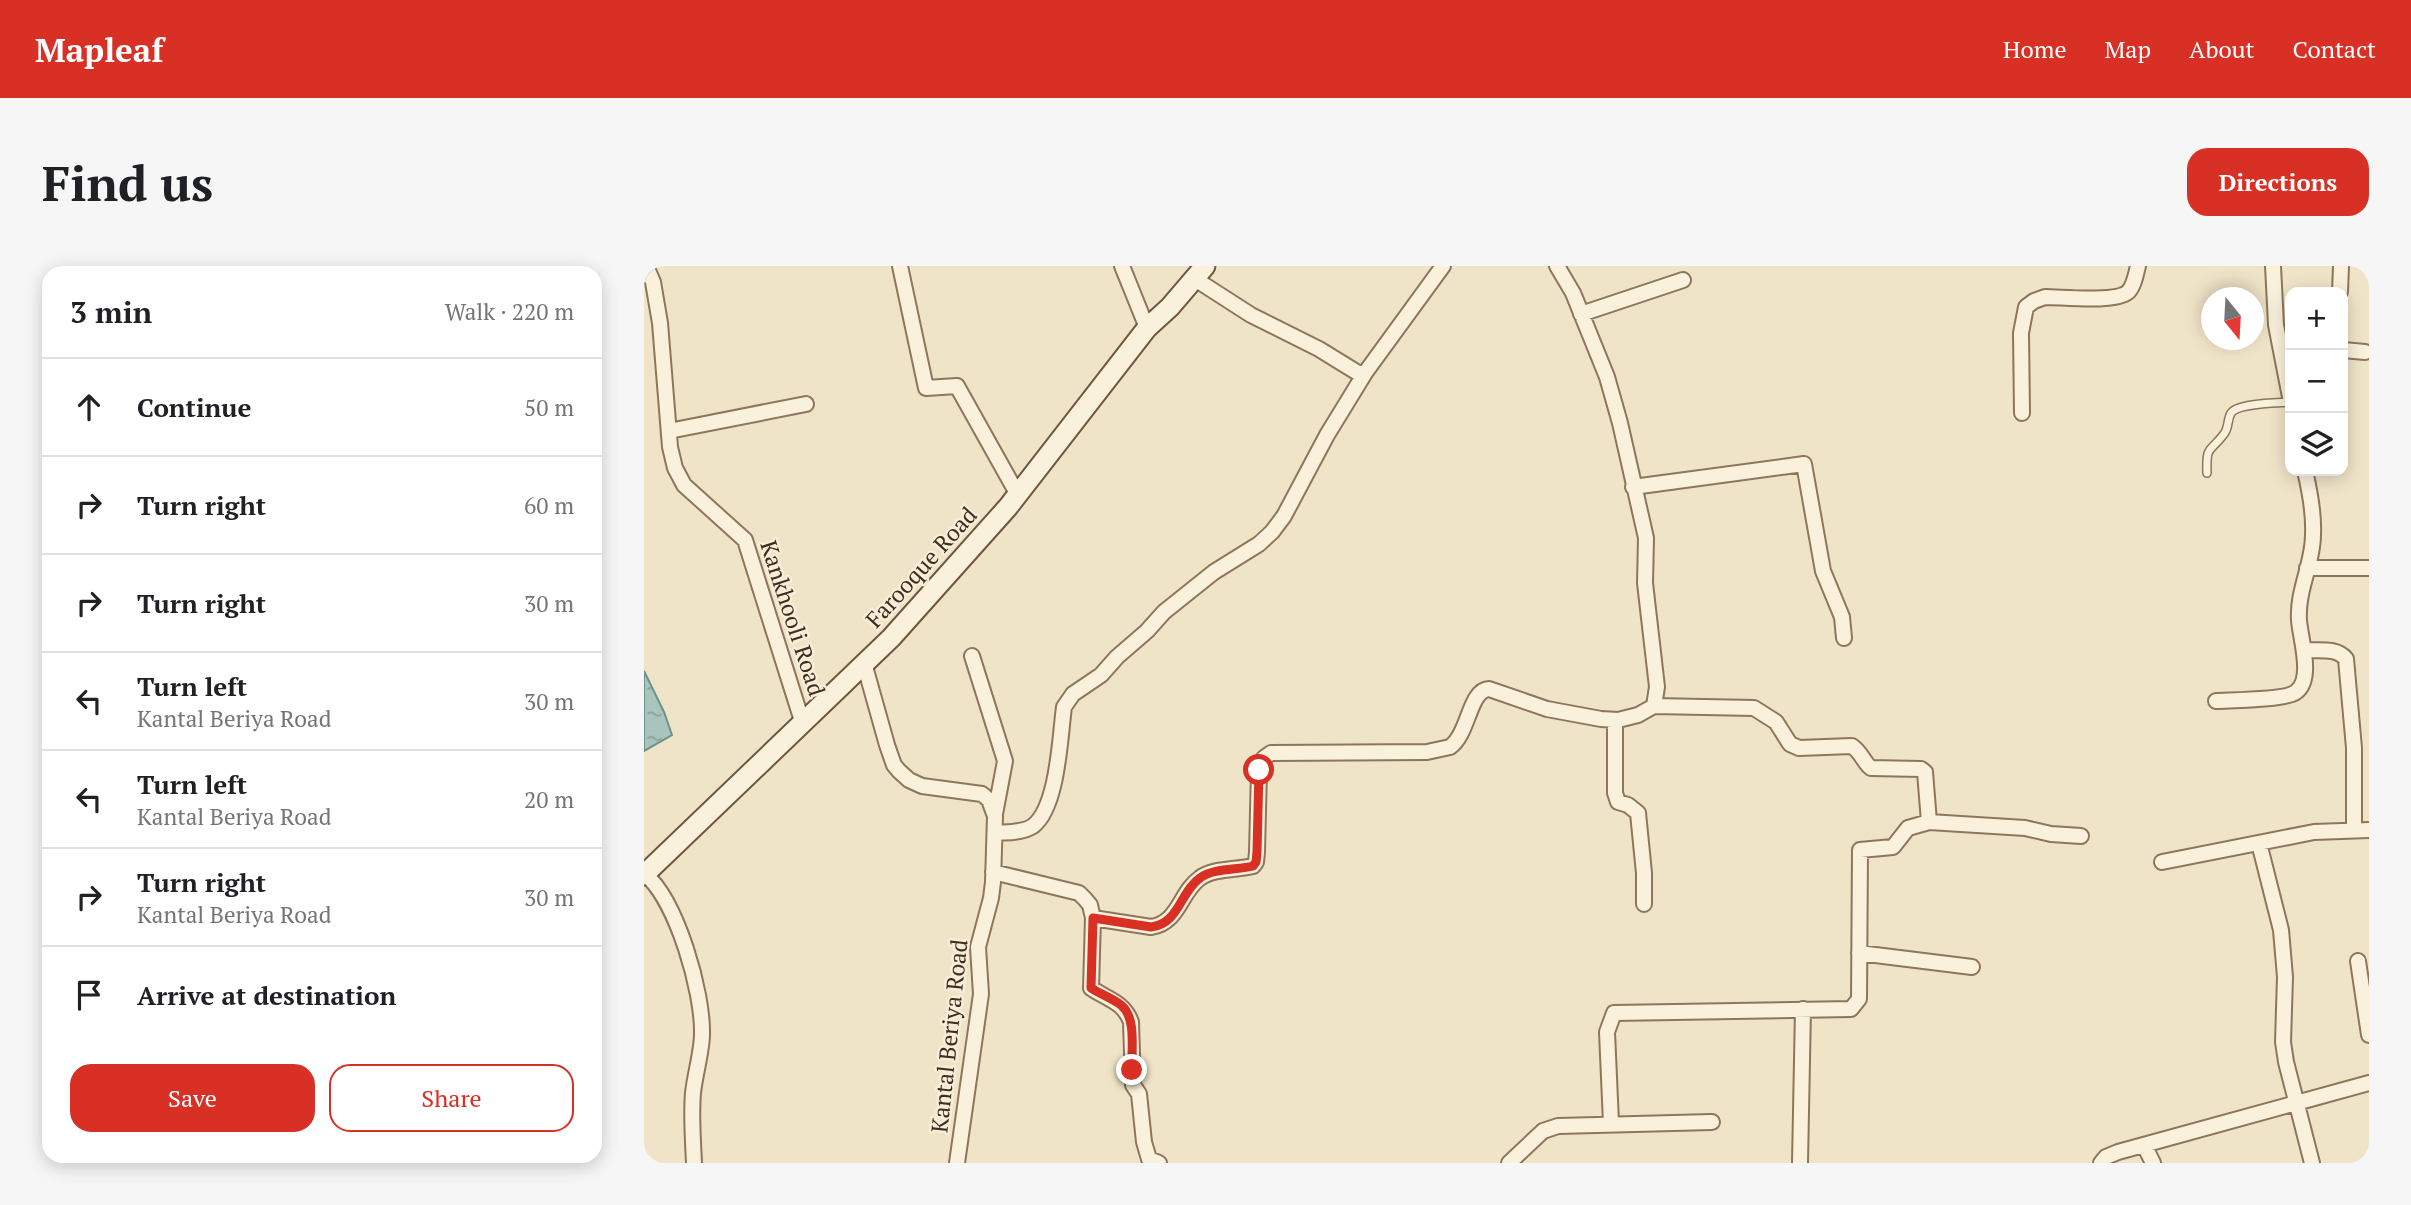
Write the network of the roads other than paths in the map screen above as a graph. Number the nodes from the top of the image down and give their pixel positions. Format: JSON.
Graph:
{"nodes":[{"id":1,"x":646,"y":266,"type":"edge"},
{"id":2,"x":900,"y":266,"type":"edge"},
{"id":3,"x":1122,"y":266,"type":"edge"},
{"id":4,"x":1443,"y":266,"type":"edge"},
{"id":5,"x":1557,"y":266,"type":"edge"},
{"id":6,"x":2138,"y":266,"type":"edge"},
{"id":7,"x":2273,"y":266,"type":"edge"},
{"id":8,"x":2341,"y":266,"type":"edge"},
{"id":9,"x":1200,"y":272,"type":"edge"},
{"id":10,"x":1683,"y":280,"type":"dead end"},
{"id":11,"x":2340,"y":287,"type":"edge"},
{"id":12,"x":1581,"y":314,"type":"junction"},
{"id":13,"x":1147,"y":328,"type":"junction"},
{"id":14,"x":2285,"y":346,"type":"edge"},
{"id":15,"x":2348,"y":350,"type":"edge"},
{"id":16,"x":2365,"y":352,"type":"dead end"},
{"id":17,"x":1365,"y":373,"type":"junction"},
{"id":18,"x":2285,"y":401,"type":"edge"},
{"id":19,"x":806,"y":404,"type":"dead end"},
{"id":20,"x":2022,"y":413,"type":"dead end"},
{"id":21,"x":669,"y":431,"type":"junction"},
{"id":22,"x":2207,"y":472,"type":"dead end"},
{"id":23,"x":2306,"y":476,"type":"edge"},
{"id":24,"x":1633,"y":488,"type":"junction"},
{"id":25,"x":1018,"y":495,"type":"junction"},
{"id":26,"x":2307,"y":568,"type":"junction"},
{"id":27,"x":2369,"y":568,"type":"edge"},
{"id":28,"x":1844,"y":638,"type":"dead end"},
{"id":29,"x":2304,"y":650,"type":"junction"},
{"id":30,"x":972,"y":656,"type":"dead end"},
{"id":31,"x":864,"y":663,"type":"junction"},
{"id":32,"x":2216,"y":701,"type":"dead end"},
{"id":33,"x":1654,"y":706,"type":"junction"},
{"id":34,"x":1615,"y":720,"type":"junction"},
{"id":35,"x":803,"y":721,"type":"junction"},
{"id":36,"x":995,"y":816,"type":"junction"},
{"id":37,"x":1929,"y":822,"type":"junction"},
{"id":38,"x":2362,"y":830,"type":"edge"},
{"id":39,"x":996,"y":833,"type":"junction"},
{"id":40,"x":2081,"y":836,"type":"dead end"},
{"id":41,"x":2259,"y":843,"type":"junction"},
{"id":42,"x":2162,"y":862,"type":"dead end"},
{"id":43,"x":993,"y":872,"type":"junction"},
{"id":44,"x":644,"y":875,"type":"edge"},
{"id":45,"x":1644,"y":904,"type":"dead end"},
{"id":46,"x":1093,"y":918,"type":"junction"},
{"id":47,"x":1859,"y":953,"type":"junction"},
{"id":48,"x":2358,"y":961,"type":"dead end"},
{"id":49,"x":1972,"y":967,"type":"dead end"},
{"id":50,"x":1803,"y":1010,"type":"junction"},
{"id":51,"x":2369,"y":1035,"type":"edge"},
{"id":52,"x":2369,"y":1083,"type":"edge"},
{"id":53,"x":2298,"y":1104,"type":"junction"},
{"id":54,"x":1712,"y":1122,"type":"dead end"},
{"id":55,"x":1611,"y":1123,"type":"junction"},
{"id":56,"x":2144,"y":1145,"type":"junction"},
{"id":57,"x":1153,"y":1162,"type":"edge"},
{"id":58,"x":694,"y":1163,"type":"edge"},
{"id":59,"x":957,"y":1163,"type":"edge"},
{"id":60,"x":1509,"y":1163,"type":"edge"},
{"id":61,"x":1800,"y":1163,"type":"edge"},
{"id":62,"x":2101,"y":1163,"type":"edge"},
{"id":63,"x":2153,"y":1163,"type":"edge"},
{"id":64,"x":2312,"y":1163,"type":"edge"}],
"edges":[{"from":1,"to":21,"type":"street","name":"Kankhooli Road"},
{"from":2,"to":25,"type":"street"},
{"from":3,"to":13,"type":"street"},
{"from":4,"to":17,"type":"street"},
{"from":5,"to":12,"type":"street"},
{"from":6,"to":20,"type":"street"},
{"from":7,"to":14,"type":"street"},
{"from":8,"to":11,"type":"street"},
{"from":9,"to":13,"type":"main road","name":"Farooque Road"},
{"from":9,"to":17,"type":"street"},
{"from":10,"to":12,"type":"street"},
{"from":12,"to":24,"type":"street"},
{"from":13,"to":25,"type":"main road","name":"Farooque Road"},
{"from":15,"to":16,"type":"street"},
{"from":17,"to":39,"type":"street"},
{"from":18,"to":22,"type":"lane"},
{"from":19,"to":21,"type":"street"},
{"from":21,"to":35,"type":"street","name":"Kankhooli Road"},
{"from":23,"to":26,"type":"street"},
{"from":24,"to":28,"type":"street"},
{"from":24,"to":33,"type":"street"},
{"from":25,"to":31,"type":"main road","name":"Farooque Road"},
{"from":26,"to":27,"type":"street"},
{"from":26,"to":29,"type":"street"},
{"from":29,"to":32,"type":"street"},
{"from":29,"to":38,"type":"street"},
{"from":30,"to":36,"type":"street","name":"Kantal Beriya Road"},
{"from":31,"to":35,"type":"main road","name":"Farooque Road"},
{"from":31,"to":36,"type":"street"},
{"from":33,"to":34,"type":"street"},
{"from":33,"to":37,"type":"street"},
{"from":34,"to":45,"type":"street"},
{"from":34,"to":46,"type":"street"},
{"from":35,"to":44,"type":"main road","name":"Farooque Road"},
{"from":36,"to":39,"type":"street","name":"Kantal Beriya Road"},
{"from":37,"to":40,"type":"street"},
{"from":37,"to":47,"type":"street"},
{"from":38,"to":41,"type":"street"},
{"from":39,"to":43,"type":"street","name":"Kantal Beriya Road"},
{"from":41,"to":42,"type":"street"},
{"from":41,"to":53,"type":"street"},
{"from":43,"to":46,"type":"street"},
{"from":43,"to":59,"type":"street","name":"Kantal Beriya Road"},
{"from":44,"to":58,"type":"street"},
{"from":46,"to":57,"type":"street"},
{"from":47,"to":49,"type":"street"},
{"from":47,"to":50,"type":"street"},
{"from":48,"to":51,"type":"street"},
{"from":50,"to":55,"type":"street"},
{"from":50,"to":61,"type":"street"},
{"from":52,"to":53,"type":"street"},
{"from":53,"to":56,"type":"street"},
{"from":53,"to":64,"type":"street"},
{"from":54,"to":55,"type":"street"},
{"from":55,"to":60,"type":"street"},
{"from":56,"to":62,"type":"street"},
{"from":56,"to":63,"type":"street"}]}
